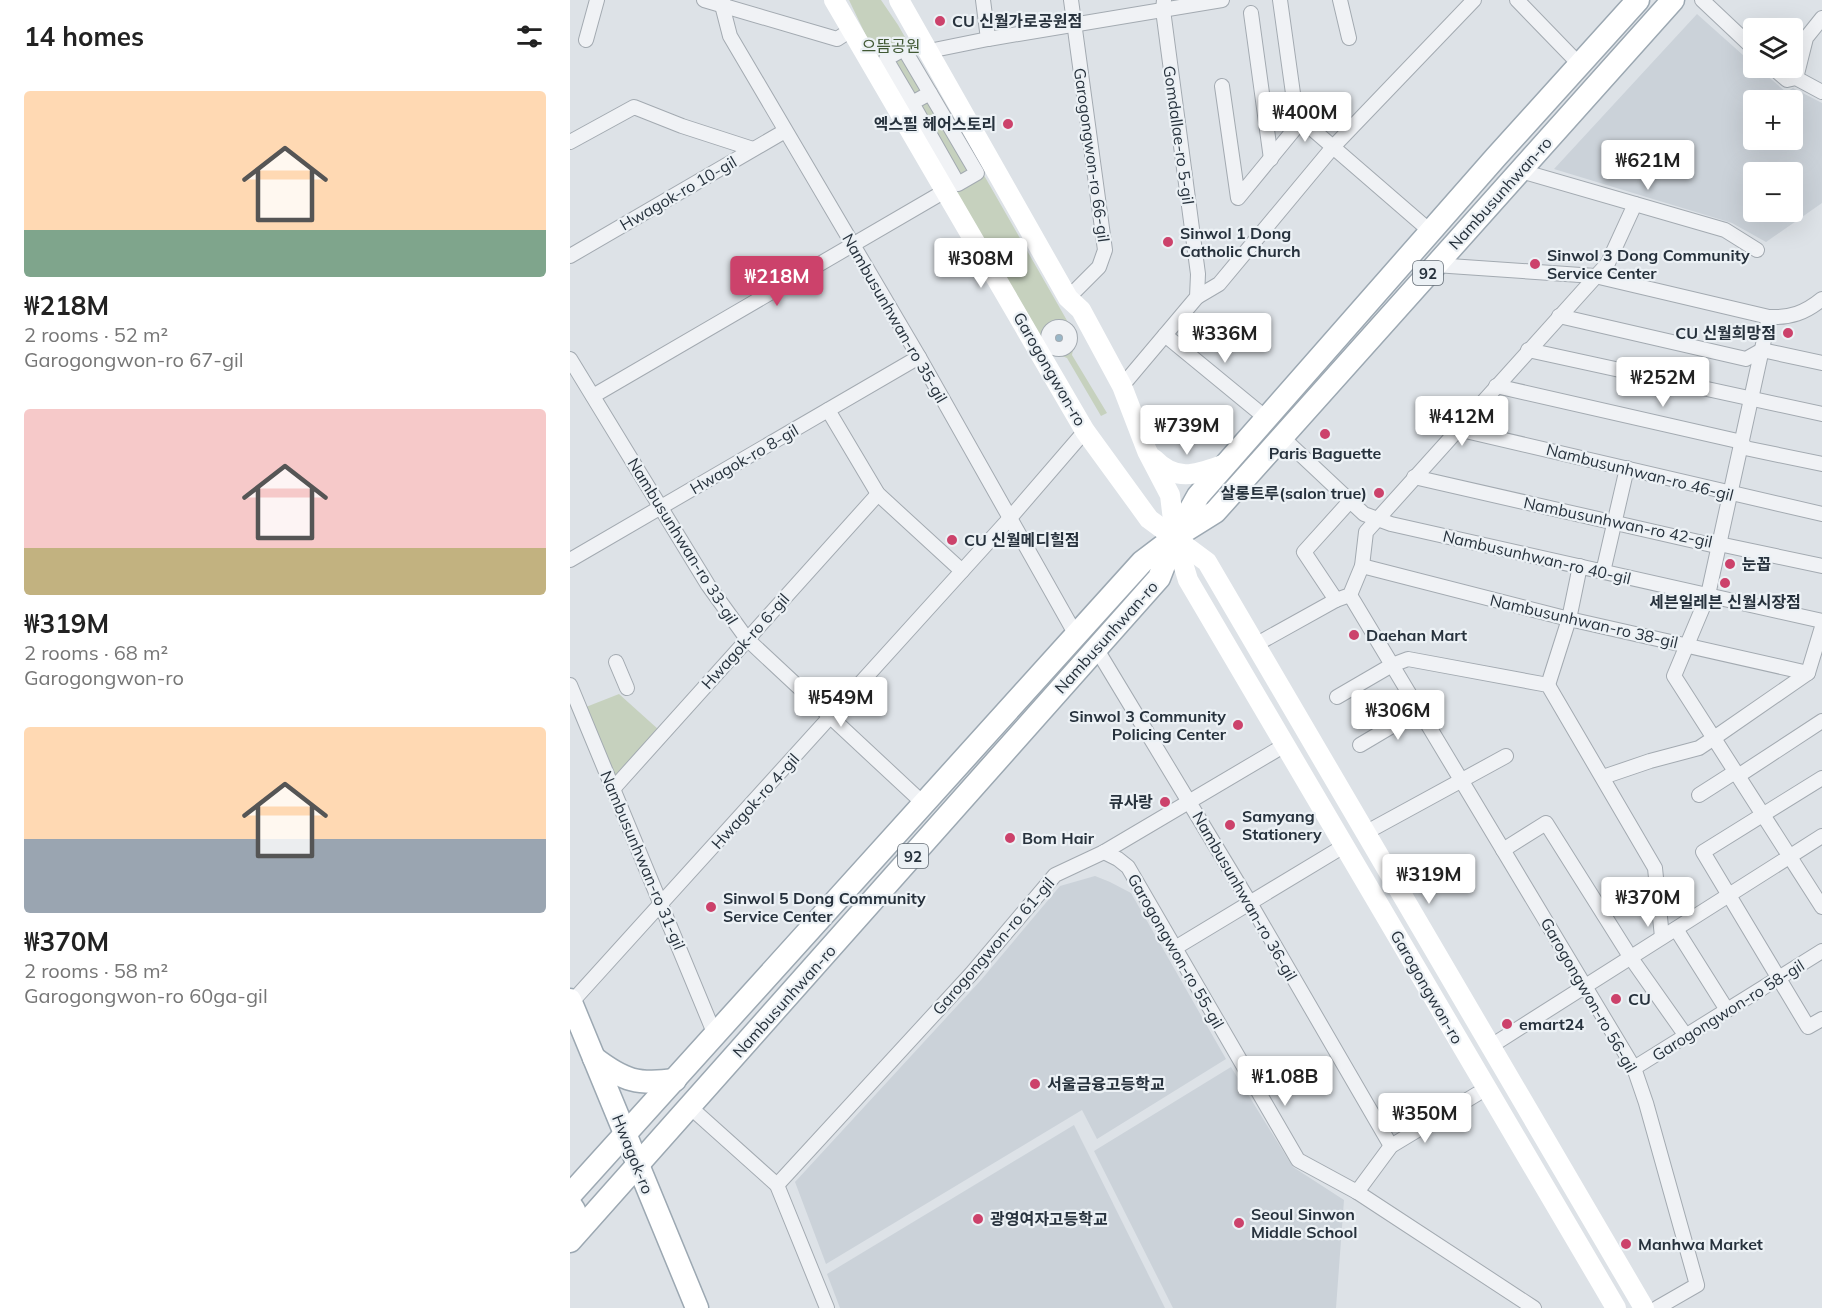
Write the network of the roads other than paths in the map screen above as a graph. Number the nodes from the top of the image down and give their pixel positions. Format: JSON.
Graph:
{"nodes":[{"id":1,"x":597,"y":0,"type":"edge"},
{"id":2,"x":704,"y":0,"type":"edge"},
{"id":3,"x":834,"y":0,"type":"edge"},
{"id":4,"x":899,"y":0,"type":"edge"},
{"id":5,"x":983,"y":0,"type":"edge"},
{"id":6,"x":1071,"y":0,"type":"edge"},
{"id":7,"x":1222,"y":0,"type":"edge"},
{"id":8,"x":1280,"y":0,"type":"edge"},
{"id":9,"x":1340,"y":0,"type":"edge"},
{"id":10,"x":1474,"y":0,"type":"edge"},
{"id":11,"x":1517,"y":0,"type":"edge"},
{"id":12,"x":1638,"y":0,"type":"edge"},
{"id":13,"x":1673,"y":0,"type":"edge"},
{"id":14,"x":1702,"y":0,"type":"edge"},
{"id":15,"x":722,"y":3,"type":"edge"},
{"id":16,"x":1163,"y":5,"type":"edge"},
{"id":17,"x":1251,"y":13,"type":"dead end"},
{"id":18,"x":1822,"y":18,"type":"edge"},
{"id":19,"x":1074,"y":24,"type":"junction"},
{"id":20,"x":851,"y":30,"type":"junction"},
{"id":21,"x":1349,"y":38,"type":"dead end"},
{"id":22,"x":988,"y":39,"type":"junction"},
{"id":23,"x":1743,"y":39,"type":"edge"},
{"id":24,"x":586,"y":40,"type":"dead end"},
{"id":25,"x":1803,"y":50,"type":"edge"},
{"id":26,"x":929,"y":51,"type":"junction"},
{"id":27,"x":1580,"y":65,"type":"junction"},
{"id":28,"x":1785,"y":78,"type":"edge"},
{"id":29,"x":1796,"y":78,"type":"joint"},
{"id":30,"x":1222,"y":86,"type":"dead end"},
{"id":31,"x":1822,"y":92,"type":"edge"},
{"id":32,"x":930,"y":93,"type":"junction"},
{"id":33,"x":912,"y":104,"type":"junction"},
{"id":34,"x":1302,"y":120,"type":"junction"},
{"id":35,"x":785,"y":131,"type":"junction"},
{"id":36,"x":570,"y":142,"type":"edge"},
{"id":37,"x":1334,"y":147,"type":"junction"},
{"id":38,"x":753,"y":149,"type":"junction"},
{"id":39,"x":1271,"y":159,"type":"junction"},
{"id":40,"x":1521,"y":171,"type":"junction"},
{"id":41,"x":945,"y":191,"type":"junction"},
{"id":42,"x":1635,"y":204,"type":"junction"},
{"id":43,"x":1430,"y":231,"type":"junction"},
{"id":44,"x":852,"y":244,"type":"junction"},
{"id":45,"x":1757,"y":250,"type":"dead end"},
{"id":46,"x":570,"y":256,"type":"edge"},
{"id":47,"x":1436,"y":266,"type":"junction"},
{"id":48,"x":1595,"y":276,"type":"junction"},
{"id":49,"x":1197,"y":297,"type":"junction"},
{"id":50,"x":1068,"y":298,"type":"junction"},
{"id":51,"x":1822,"y":299,"type":"edge"},
{"id":52,"x":1816,"y":311,"type":"edge"},
{"id":53,"x":1559,"y":316,"type":"junction"},
{"id":54,"x":1769,"y":316,"type":"junction"},
{"id":55,"x":1067,"y":330,"type":"dead end"},
{"id":56,"x":1165,"y":335,"type":"junction"},
{"id":57,"x":1048,"y":341,"type":"dead end"},
{"id":58,"x":1528,"y":350,"type":"junction"},
{"id":59,"x":1762,"y":350,"type":"junction"},
{"id":60,"x":919,"y":357,"type":"junction"},
{"id":61,"x":570,"y":358,"type":"edge"},
{"id":62,"x":1822,"y":363,"type":"edge"},
{"id":63,"x":1122,"y":386,"type":"junction"},
{"id":64,"x":1496,"y":386,"type":"junction"},
{"id":65,"x":593,"y":396,"type":"junction"},
{"id":66,"x":1751,"y":398,"type":"junction"},
{"id":67,"x":828,"y":410,"type":"junction"},
{"id":68,"x":1822,"y":414,"type":"edge"},
{"id":69,"x":1266,"y":418,"type":"junction"},
{"id":70,"x":1457,"y":429,"type":"junction"},
{"id":71,"x":1085,"y":431,"type":"junction"},
{"id":72,"x":1282,"y":437,"type":"junction"},
{"id":73,"x":1742,"y":442,"type":"junction"},
{"id":74,"x":1147,"y":451,"type":"junction"},
{"id":75,"x":1225,"y":464,"type":"junction"},
{"id":76,"x":1822,"y":464,"type":"edge"},
{"id":77,"x":1626,"y":468,"type":"junction"},
{"id":78,"x":1414,"y":477,"type":"junction"},
{"id":79,"x":1730,"y":491,"type":"junction"},
{"id":80,"x":878,"y":494,"type":"junction"},
{"id":81,"x":1350,"y":501,"type":"junction"},
{"id":82,"x":660,"y":508,"type":"junction"},
{"id":83,"x":1822,"y":514,"type":"edge"},
{"id":84,"x":1010,"y":518,"type":"junction"},
{"id":85,"x":1376,"y":519,"type":"junction"},
{"id":86,"x":1614,"y":524,"type":"junction"},
{"id":87,"x":1175,"y":537,"type":"junction"},
{"id":88,"x":1719,"y":544,"type":"junction"},
{"id":89,"x":570,"y":560,"type":"edge"},
{"id":90,"x":1362,"y":566,"type":"junction"},
{"id":91,"x":1580,"y":566,"type":"junction"},
{"id":92,"x":1822,"y":566,"type":"edge"},
{"id":93,"x":962,"y":571,"type":"junction"},
{"id":94,"x":1603,"y":572,"type":"junction"},
{"id":95,"x":1350,"y":595,"type":"junction"},
{"id":96,"x":1708,"y":595,"type":"junction"},
{"id":97,"x":1336,"y":600,"type":"junction"},
{"id":98,"x":1569,"y":619,"type":"junction"},
{"id":99,"x":1822,"y":621,"type":"edge"},
{"id":100,"x":1822,"y":627,"type":"edge"},
{"id":101,"x":1076,"y":635,"type":"junction"},
{"id":102,"x":747,"y":639,"type":"junction"},
{"id":103,"x":1255,"y":645,"type":"junction"},
{"id":104,"x":1688,"y":646,"type":"junction"},
{"id":105,"x":1096,"y":648,"type":"junction"},
{"id":106,"x":616,"y":662,"type":"dead end"},
{"id":107,"x":1392,"y":665,"type":"junction"},
{"id":108,"x":1808,"y":673,"type":"junction"},
{"id":109,"x":570,"y":685,"type":"edge"},
{"id":110,"x":1548,"y":685,"type":"junction"},
{"id":111,"x":627,"y":688,"type":"dead end"},
{"id":112,"x":1337,"y":697,"type":"dead end"},
{"id":113,"x":1419,"y":710,"type":"junction"},
{"id":114,"x":830,"y":717,"type":"junction"},
{"id":115,"x":1822,"y":721,"type":"edge"},
{"id":116,"x":1714,"y":738,"type":"junction"},
{"id":117,"x":1285,"y":745,"type":"junction"},
{"id":118,"x":1360,"y":745,"type":"dead end"},
{"id":119,"x":1506,"y":756,"type":"dead end"},
{"id":120,"x":1737,"y":774,"type":"junction"},
{"id":121,"x":1603,"y":777,"type":"junction"},
{"id":122,"x":1822,"y":778,"type":"edge"},
{"id":123,"x":1461,"y":780,"type":"junction"},
{"id":124,"x":613,"y":789,"type":"junction"},
{"id":125,"x":1699,"y":795,"type":"dead end"},
{"id":126,"x":1189,"y":801,"type":"junction"},
{"id":127,"x":924,"y":804,"type":"junction"},
{"id":128,"x":1763,"y":815,"type":"junction"},
{"id":129,"x":1365,"y":833,"type":"junction"},
{"id":130,"x":1822,"y":836,"type":"edge"},
{"id":131,"x":1344,"y":846,"type":"junction"},
{"id":132,"x":1503,"y":850,"type":"junction"},
{"id":133,"x":1104,"y":852,"type":"junction"},
{"id":134,"x":1790,"y":856,"type":"junction"},
{"id":135,"x":1729,"y":895,"type":"junction"},
{"id":136,"x":1820,"y":899,"type":"edge"},
{"id":137,"x":1250,"y":903,"type":"junction"},
{"id":138,"x":661,"y":904,"type":"junction"},
{"id":139,"x":1676,"y":928,"type":"junction"},
{"id":140,"x":1662,"y":937,"type":"junction"},
{"id":141,"x":1175,"y":948,"type":"junction"},
{"id":142,"x":1822,"y":951,"type":"edge"},
{"id":143,"x":1631,"y":958,"type":"junction"},
{"id":144,"x":1778,"y":979,"type":"junction"},
{"id":145,"x":1585,"y":987,"type":"junction"},
{"id":146,"x":570,"y":1002,"type":"edge"},
{"id":147,"x":1727,"y":1010,"type":"junction"},
{"id":148,"x":1822,"y":1019,"type":"edge"},
{"id":149,"x":715,"y":1035,"type":"junction"},
{"id":150,"x":1686,"y":1036,"type":"junction"},
{"id":151,"x":1491,"y":1046,"type":"junction"},
{"id":152,"x":594,"y":1058,"type":"junction"},
{"id":153,"x":695,"y":1058,"type":"junction"},
{"id":154,"x":1634,"y":1068,"type":"junction"},
{"id":155,"x":675,"y":1080,"type":"junction"},
{"id":156,"x":1487,"y":1088,"type":"junction"},
{"id":157,"x":692,"y":1105,"type":"junction"},
{"id":158,"x":624,"y":1135,"type":"junction"},
{"id":159,"x":1391,"y":1146,"type":"junction"},
{"id":160,"x":637,"y":1166,"type":"junction"},
{"id":161,"x":777,"y":1185,"type":"junction"},
{"id":162,"x":1357,"y":1192,"type":"junction"},
{"id":163,"x":570,"y":1195,"type":"edge"},
{"id":164,"x":570,"y":1204,"type":"edge"},
{"id":165,"x":570,"y":1216,"type":"edge"},
{"id":166,"x":570,"y":1241,"type":"edge"},
{"id":167,"x":697,"y":1308,"type":"edge"},
{"id":168,"x":827,"y":1308,"type":"edge"},
{"id":169,"x":1534,"y":1308,"type":"edge"},
{"id":170,"x":1616,"y":1308,"type":"edge"},
{"id":171,"x":1644,"y":1308,"type":"edge"},
{"id":172,"x":1657,"y":1308,"type":"edge"}],
"edges":[{"from":1,"to":24,"type":"street"},
{"from":2,"to":15,"type":"street"},
{"from":3,"to":20,"type":"main road","name":"Garogongwon-ro"},
{"from":4,"to":26,"type":"main road","name":"Garogongwon-ro"},
{"from":5,"to":22,"type":"street"},
{"from":6,"to":19,"type":"street","name":"Garogongwon-ro 66-gil"},
{"from":7,"to":16,"type":"street"},
{"from":8,"to":34,"type":"street"},
{"from":9,"to":21,"type":"street"},
{"from":10,"to":37,"type":"street"},
{"from":11,"to":27,"type":"street"},
{"from":12,"to":27,"type":"main road","name":"Nambusunhwan-ro","number":"92"},
{"from":13,"to":40,"type":"main road","name":"Nambusunhwan-ro","number":"92"},
{"from":14,"to":23,"type":"street"},
{"from":15,"to":20,"type":"street"},
{"from":15,"to":35,"type":"street","name":"Nambusunhwan-ro 35-gil"},
{"from":16,"to":19,"type":"street"},
{"from":16,"to":49,"type":"street","name":"Gomdallae-ro 5-gil"},
{"from":17,"to":39,"type":"street"},
{"from":18,"to":25,"type":"street"},
{"from":19,"to":22,"type":"street"},
{"from":19,"to":50,"type":"street","name":"Garogongwon-ro 66-gil"},
{"from":20,"to":41,"type":"main road","name":"Garogongwon-ro"},
{"from":22,"to":26,"type":"street"},
{"from":26,"to":50,"type":"main road","name":"Garogongwon-ro"},
{"from":27,"to":43,"type":"main road","name":"Nambusunhwan-ro","number":"92"},
{"from":28,"to":29,"type":"street"},
{"from":29,"to":31,"type":"street"},
{"from":30,"to":39,"type":"street"},
{"from":32,"to":33,"type":"street"},
{"from":32,"to":33,"type":"street"},
{"from":32,"to":33,"type":"street"},
{"from":34,"to":37,"type":"street"},
{"from":34,"to":39,"type":"street"},
{"from":35,"to":38,"type":"street","name":"Hwagok-ro 10-gil"},
{"from":35,"to":44,"type":"street","name":"Nambusunhwan-ro 35-gil"},
{"from":36,"to":38,"type":"street"},
{"from":37,"to":43,"type":"street"},
{"from":37,"to":49,"type":"street"},
{"from":38,"to":46,"type":"street","name":"Hwagok-ro 10-gil"},
{"from":40,"to":42,"type":"street"},
{"from":40,"to":47,"type":"main road","name":"Nambusunhwan-ro","number":"92"},
{"from":41,"to":44,"type":"street"},
{"from":41,"to":71,"type":"main road","name":"Garogongwon-ro"},
{"from":42,"to":45,"type":"street"},
{"from":42,"to":48,"type":"street"},
{"from":43,"to":69,"type":"main road","name":"Nambusunhwan-ro","number":"92"},
{"from":44,"to":60,"type":"street","name":"Nambusunhwan-ro 35-gil"},
{"from":44,"to":65,"type":"street"},
{"from":47,"to":48,"type":"street"},
{"from":47,"to":72,"type":"main road","name":"Nambusunhwan-ro","number":"92"},
{"from":48,"to":53,"type":"street"},
{"from":48,"to":54,"type":"street"},
{"from":49,"to":56,"type":"street"},
{"from":50,"to":63,"type":"main road","name":"Garogongwon-ro"},
{"from":51,"to":52,"type":"street"},
{"from":52,"to":54,"type":"street"},
{"from":53,"to":58,"type":"street"},
{"from":53,"to":59,"type":"street"},
{"from":54,"to":59,"type":"street"},
{"from":55,"to":57,"type":"street"},
{"from":56,"to":63,"type":"street"},
{"from":56,"to":69,"type":"street"},
{"from":58,"to":64,"type":"street"},
{"from":58,"to":66,"type":"street"},
{"from":59,"to":62,"type":"street"},
{"from":59,"to":66,"type":"street"},
{"from":60,"to":67,"type":"street","name":"Hwagok-ro 8-gil"},
{"from":60,"to":84,"type":"street","name":"Nambusunhwan-ro 35-gil"},
{"from":61,"to":65,"type":"street","name":"Nambusunhwan-ro 33-gil"},
{"from":63,"to":74,"type":"main road","name":"Garogongwon-ro"},
{"from":64,"to":70,"type":"street"},
{"from":64,"to":73,"type":"street"},
{"from":65,"to":82,"type":"street","name":"Nambusunhwan-ro 33-gil"},
{"from":66,"to":68,"type":"street"},
{"from":66,"to":73,"type":"street"},
{"from":67,"to":80,"type":"street"},
{"from":67,"to":82,"type":"street","name":"Hwagok-ro 8-gil"},
{"from":69,"to":75,"type":"main road","name":"Nambusunhwan-ro","number":"92"},
{"from":70,"to":77,"type":"street","name":"Nambusunhwan-ro 46-gil"},
{"from":70,"to":78,"type":"street"},
{"from":71,"to":84,"type":"street","name":"Hwagok-ro 4-gil"},
{"from":71,"to":87,"type":"main road","name":"Garogongwon-ro"},
{"from":72,"to":81,"type":"street","name":"Nambusunhwan-ro 40-gil"},
{"from":72,"to":87,"type":"main road","name":"Nambusunhwan-ro","number":"92"},
{"from":73,"to":76,"type":"street"},
{"from":73,"to":79,"type":"street"},
{"from":74,"to":75,"type":"main road"},
{"from":74,"to":87,"type":"main road","name":"Garogongwon-ro"},
{"from":75,"to":87,"type":"main road","name":"Nambusunhwan-ro","number":"92"},
{"from":77,"to":79,"type":"street","name":"Nambusunhwan-ro 46-gil"},
{"from":77,"to":86,"type":"street"},
{"from":78,"to":85,"type":"street"},
{"from":78,"to":86,"type":"street","name":"Nambusunhwan-ro 42-gil"},
{"from":79,"to":83,"type":"street","name":"Nambusunhwan-ro 46-gil"},
{"from":79,"to":88,"type":"street"},
{"from":80,"to":93,"type":"street"},
{"from":80,"to":102,"type":"street","name":"Hwagok-ro 6-gil"},
{"from":81,"to":85,"type":"street","name":"Nambusunhwan-ro 40-gil"},
{"from":81,"to":97,"type":"street"},
{"from":82,"to":89,"type":"street","name":"Hwagok-ro 8-gil"},
{"from":82,"to":102,"type":"street","name":"Nambusunhwan-ro 33-gil"},
{"from":84,"to":93,"type":"street","name":"Hwagok-ro 4-gil"},
{"from":84,"to":101,"type":"street","name":"Nambusunhwan-ro 35-gil"},
{"from":85,"to":90,"type":"street"},
{"from":85,"to":91,"type":"street","name":"Nambusunhwan-ro 40-gil"},
{"from":86,"to":88,"type":"street","name":"Nambusunhwan-ro 42-gil"},
{"from":86,"to":94,"type":"street"},
{"from":87,"to":101,"type":"main road","name":"Nambusunhwan-ro","number":"92"},
{"from":87,"to":103,"type":"main road","name":"Garogongwon-ro"},
{"from":87,"to":105,"type":"main road","name":"Nambusunhwan-ro","number":"92"},
{"from":87,"to":117,"type":"main road","name":"Garogongwon-ro"},
{"from":88,"to":92,"type":"street","name":"Nambusunhwan-ro 42-gil"},
{"from":88,"to":96,"type":"street"},
{"from":90,"to":95,"type":"street"},
{"from":90,"to":98,"type":"street","name":"Nambusunhwan-ro 38-gil"},
{"from":91,"to":94,"type":"street","name":"Nambusunhwan-ro 40-gil"},
{"from":91,"to":98,"type":"street"},
{"from":93,"to":114,"type":"street","name":"Hwagok-ro 4-gil"},
{"from":94,"to":96,"type":"street","name":"Nambusunhwan-ro 40-gil"},
{"from":95,"to":97,"type":"street"},
{"from":95,"to":107,"type":"street","name":"Garogongwon-ro 56-gil"},
{"from":96,"to":99,"type":"street","name":"Nambusunhwan-ro 40-gil"},
{"from":96,"to":104,"type":"street"},
{"from":97,"to":103,"type":"street"},
{"from":98,"to":104,"type":"street","name":"Nambusunhwan-ro 38-gil"},
{"from":98,"to":110,"type":"street"},
{"from":100,"to":108,"type":"street"},
{"from":101,"to":127,"type":"main road","name":"Nambusunhwan-ro","number":"92"},
{"from":102,"to":114,"type":"street","name":"Nambusunhwan-ro 33-gil"},
{"from":102,"to":124,"type":"street","name":"Hwagok-ro 6-gil"},
{"from":103,"to":129,"type":"main road","name":"Garogongwon-ro"},
{"from":104,"to":108,"type":"street","name":"Nambusunhwan-ro 38-gil"},
{"from":104,"to":116,"type":"street"},
{"from":105,"to":126,"type":"street","name":"Nambusunhwan-ro 36-gil"},
{"from":105,"to":157,"type":"main road","name":"Nambusunhwan-ro","number":"92"},
{"from":106,"to":111,"type":"street"},
{"from":107,"to":110,"type":"street"},
{"from":107,"to":112,"type":"street"},
{"from":107,"to":113,"type":"street","name":"Garogongwon-ro 56-gil"},
{"from":108,"to":116,"type":"street"},
{"from":109,"to":124,"type":"street","name":"Nambusunhwan-ro 31-gil"},
{"from":110,"to":121,"type":"street"},
{"from":113,"to":118,"type":"street"},
{"from":113,"to":123,"type":"street","name":"Garogongwon-ro 56-gil"},
{"from":114,"to":127,"type":"street","name":"Nambusunhwan-ro 33-gil"},
{"from":114,"to":138,"type":"street","name":"Hwagok-ro 4-gil"},
{"from":115,"to":120,"type":"street"},
{"from":116,"to":120,"type":"street"},
{"from":116,"to":121,"type":"street"},
{"from":117,"to":126,"type":"street","name":"Garogongwon-ro 61-gil"},
{"from":117,"to":131,"type":"main road","name":"Garogongwon-ro"},
{"from":119,"to":123,"type":"street"},
{"from":120,"to":125,"type":"street"},
{"from":120,"to":128,"type":"street"},
{"from":121,"to":140,"type":"street"},
{"from":122,"to":128,"type":"street"},
{"from":123,"to":129,"type":"street"},
{"from":123,"to":132,"type":"street","name":"Garogongwon-ro 56-gil"},
{"from":124,"to":138,"type":"street","name":"Nambusunhwan-ro 31-gil"},
{"from":126,"to":133,"type":"street","name":"Garogongwon-ro 61-gil"},
{"from":126,"to":137,"type":"street","name":"Nambusunhwan-ro 36-gil"},
{"from":127,"to":149,"type":"main road","name":"Nambusunhwan-ro","number":"92"},
{"from":128,"to":134,"type":"street"},
{"from":128,"to":135,"type":"street"},
{"from":129,"to":151,"type":"main road","name":"Garogongwon-ro"},
{"from":130,"to":134,"type":"street"},
{"from":131,"to":137,"type":"street"},
{"from":131,"to":156,"type":"main road","name":"Garogongwon-ro"},
{"from":132,"to":143,"type":"street"},
{"from":132,"to":145,"type":"street","name":"Garogongwon-ro 56-gil"},
{"from":133,"to":141,"type":"street","name":"Garogongwon-ro 55-gil"},
{"from":133,"to":161,"type":"street","name":"Garogongwon-ro 61-gil"},
{"from":134,"to":135,"type":"street"},
{"from":134,"to":136,"type":"street"},
{"from":135,"to":139,"type":"street"},
{"from":135,"to":144,"type":"street"},
{"from":137,"to":141,"type":"street"},
{"from":137,"to":159,"type":"street","name":"Nambusunhwan-ro 36-gil"},
{"from":138,"to":146,"type":"street","name":"Hwagok-ro 4-gil"},
{"from":138,"to":149,"type":"street","name":"Nambusunhwan-ro 31-gil"},
{"from":139,"to":140,"type":"street"},
{"from":139,"to":147,"type":"street"},
{"from":140,"to":143,"type":"street"},
{"from":141,"to":162,"type":"street","name":"Garogongwon-ro 55-gil"},
{"from":142,"to":144,"type":"street","name":"Garogongwon-ro 58-gil"},
{"from":143,"to":145,"type":"street"},
{"from":143,"to":150,"type":"street"},
{"from":144,"to":147,"type":"street","name":"Garogongwon-ro 58-gil"},
{"from":144,"to":148,"type":"street"},
{"from":145,"to":151,"type":"street"},
{"from":145,"to":154,"type":"street","name":"Garogongwon-ro 56-gil"},
{"from":146,"to":152,"type":"main road","name":"Hwagok-ro"},
{"from":147,"to":150,"type":"street","name":"Garogongwon-ro 58-gil"},
{"from":149,"to":153,"type":"main road","name":"Nambusunhwan-ro","number":"92"},
{"from":150,"to":154,"type":"street","name":"Garogongwon-ro 58-gil"},
{"from":151,"to":171,"type":"main road","name":"Garogongwon-ro"},
{"from":152,"to":155,"type":"main road"},
{"from":152,"to":158,"type":"main road","name":"Hwagok-ro"},
{"from":153,"to":155,"type":"main road","name":"Nambusunhwan-ro","number":"92"},
{"from":153,"to":157,"type":"main road"},
{"from":154,"to":172,"type":"street","name":"Garogongwon-ro 56-gil"},
{"from":155,"to":158,"type":"main road","name":"Nambusunhwan-ro","number":"92"},
{"from":156,"to":159,"type":"street"},
{"from":156,"to":170,"type":"main road","name":"Garogongwon-ro"},
{"from":157,"to":160,"type":"main road","name":"Nambusunhwan-ro","number":"92"},
{"from":157,"to":161,"type":"street"},
{"from":158,"to":160,"type":"main road","name":"Hwagok-ro"},
{"from":158,"to":163,"type":"main road","name":"Nambusunhwan-ro","number":"92"},
{"from":159,"to":162,"type":"street"},
{"from":160,"to":166,"type":"main road","name":"Nambusunhwan-ro","number":"92"},
{"from":160,"to":167,"type":"main road","name":"Hwagok-ro"},
{"from":161,"to":168,"type":"street"},
{"from":162,"to":169,"type":"street","name":"Garogongwon-ro 55-gil"},
{"from":164,"to":165,"type":"main road"}]}
